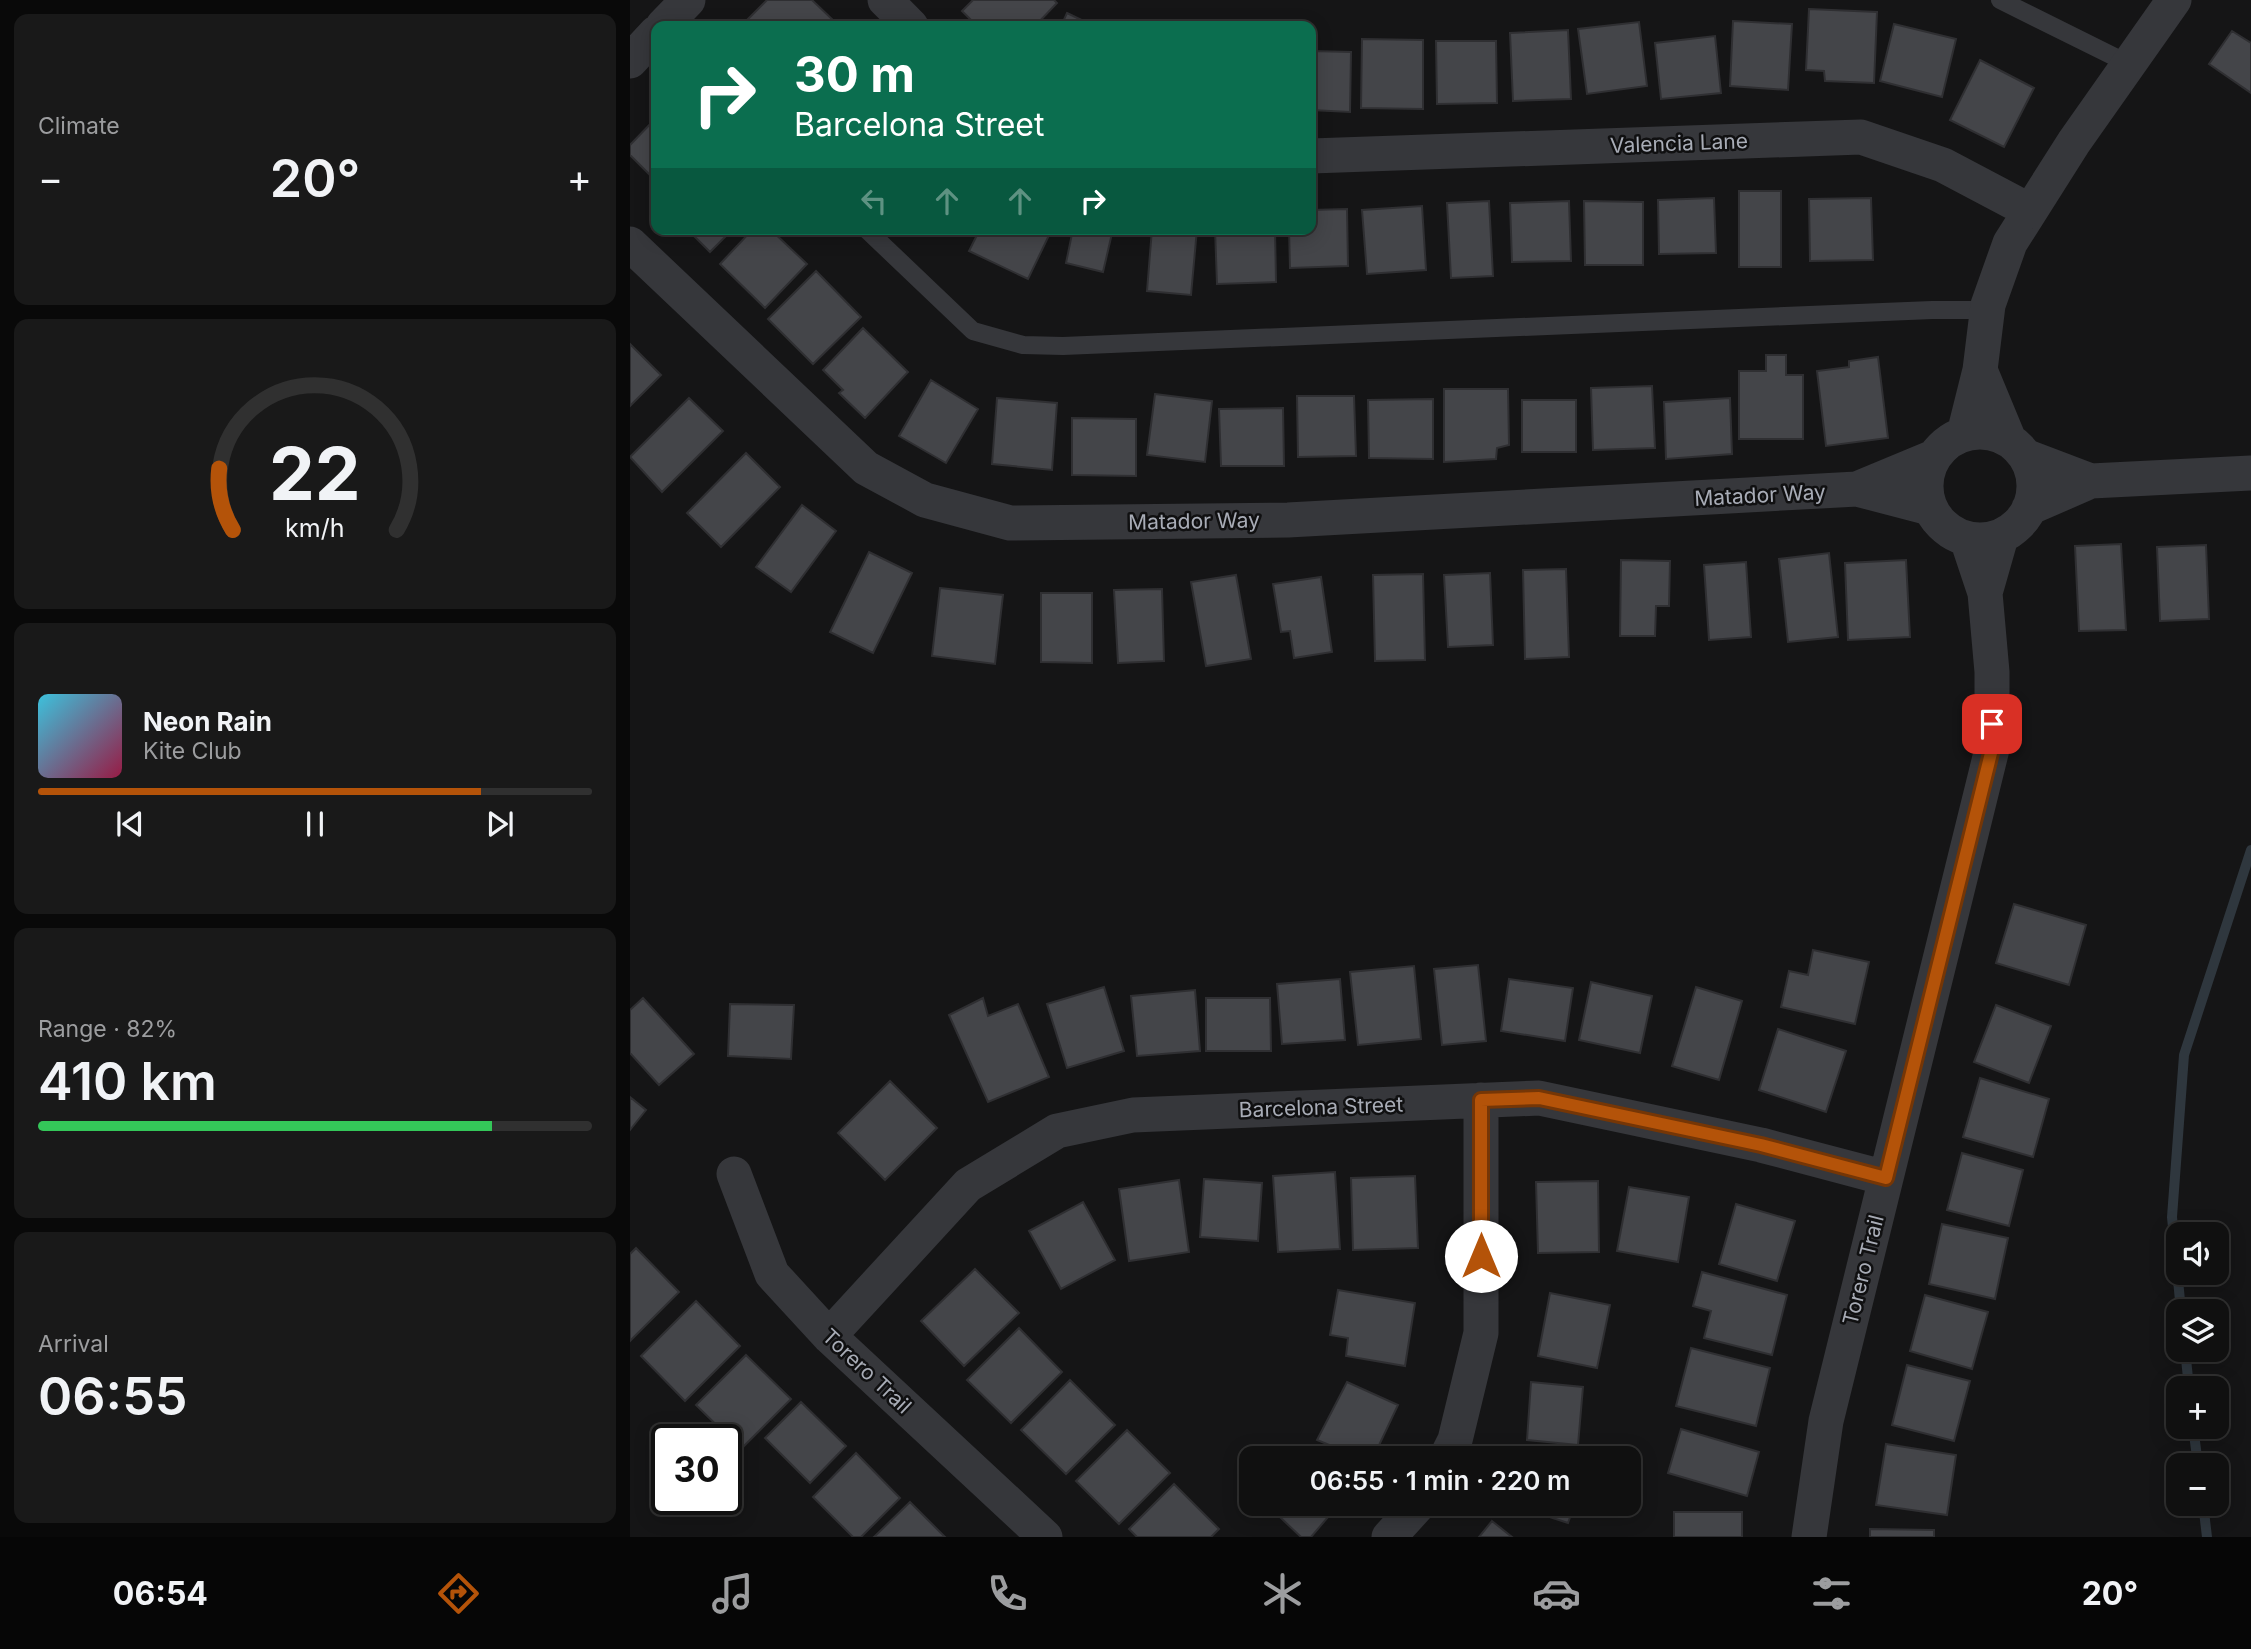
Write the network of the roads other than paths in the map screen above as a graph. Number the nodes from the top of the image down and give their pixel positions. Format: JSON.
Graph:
{"nodes":[{"id":1,"x":688,"y":0,"type":"edge"},
{"id":2,"x":885,"y":0,"type":"edge"},
{"id":3,"x":2000,"y":0,"type":"edge"},
{"id":4,"x":2174,"y":0,"type":"edge"},
{"id":5,"x":668,"y":21,"type":"edge"},
{"id":6,"x":906,"y":21,"type":"edge"},
{"id":7,"x":651,"y":38,"type":"edge"},
{"id":8,"x":630,"y":61,"type":"edge"},
{"id":9,"x":2129,"y":64,"type":"junction"},
{"id":10,"x":1316,"y":156,"type":"edge"},
{"id":11,"x":2030,"y":211,"type":"junction"},
{"id":12,"x":872,"y":235,"type":"edge"},
{"id":13,"x":630,"y":244,"type":"edge"},
{"id":14,"x":1988,"y":310,"type":"junction"},
{"id":15,"x":1980,"y":370,"type":"junction"},
{"id":16,"x":1964,"y":434,"type":"junction"},
{"id":17,"x":2017,"y":448,"type":"junction"},
{"id":18,"x":1934,"y":457,"type":"junction"},
{"id":19,"x":2251,"y":473,"type":"edge"},
{"id":20,"x":2091,"y":481,"type":"junction"},
{"id":21,"x":1857,"y":489,"type":"junction"},
{"id":22,"x":1930,"y":508,"type":"junction"},
{"id":23,"x":2029,"y":508,"type":"junction"},
{"id":24,"x":1984,"y":538,"type":"junction"},
{"id":25,"x":1481,"y":1100,"type":"junction"},
{"id":26,"x":734,"y":1174,"type":"dead end"},
{"id":27,"x":1886,"y":1178,"type":"junction"},
{"id":28,"x":829,"y":1336,"type":"junction"},
{"id":29,"x":1452,"y":1446,"type":"edge"},
{"id":30,"x":1408,"y":1516,"type":"edge"},
{"id":31,"x":1045,"y":1537,"type":"edge"},
{"id":32,"x":1389,"y":1537,"type":"edge"},
{"id":33,"x":1810,"y":1537,"type":"edge"}],
"edges":[{"from":1,"to":5,"type":"street"},
{"from":2,"to":6,"type":"street"},
{"from":3,"to":9,"type":"lane"},
{"from":4,"to":9,"type":"street"},
{"from":7,"to":8,"type":"street"},
{"from":9,"to":11,"type":"street"},
{"from":10,"to":11,"type":"street","name":"Valencia Lane"},
{"from":11,"to":14,"type":"street"},
{"from":12,"to":14,"type":"lane"},
{"from":13,"to":21,"type":"street","name":"Matador Way"},
{"from":14,"to":15,"type":"street"},
{"from":15,"to":16,"type":"street"},
{"from":15,"to":17,"type":"street"},
{"from":16,"to":17,"type":"street"},
{"from":16,"to":18,"type":"street"},
{"from":17,"to":20,"type":"street"},
{"from":17,"to":23,"type":"street"},
{"from":18,"to":21,"type":"street","name":"Matador Way"},
{"from":18,"to":22,"type":"street"},
{"from":19,"to":20,"type":"street"},
{"from":20,"to":23,"type":"street"},
{"from":21,"to":22,"type":"street","name":"Matador Way"},
{"from":22,"to":24,"type":"street"},
{"from":23,"to":24,"type":"street"},
{"from":24,"to":27,"type":"street","name":"Torero Trail"},
{"from":25,"to":27,"type":"street","name":"Barcelona Street"},
{"from":25,"to":28,"type":"street","name":"Barcelona Street"},
{"from":25,"to":29,"type":"street"},
{"from":26,"to":28,"type":"street","name":"Torero Trail"},
{"from":27,"to":33,"type":"street","name":"Torero Trail"},
{"from":28,"to":31,"type":"street","name":"Torero Trail"},
{"from":30,"to":32,"type":"street"}]}
